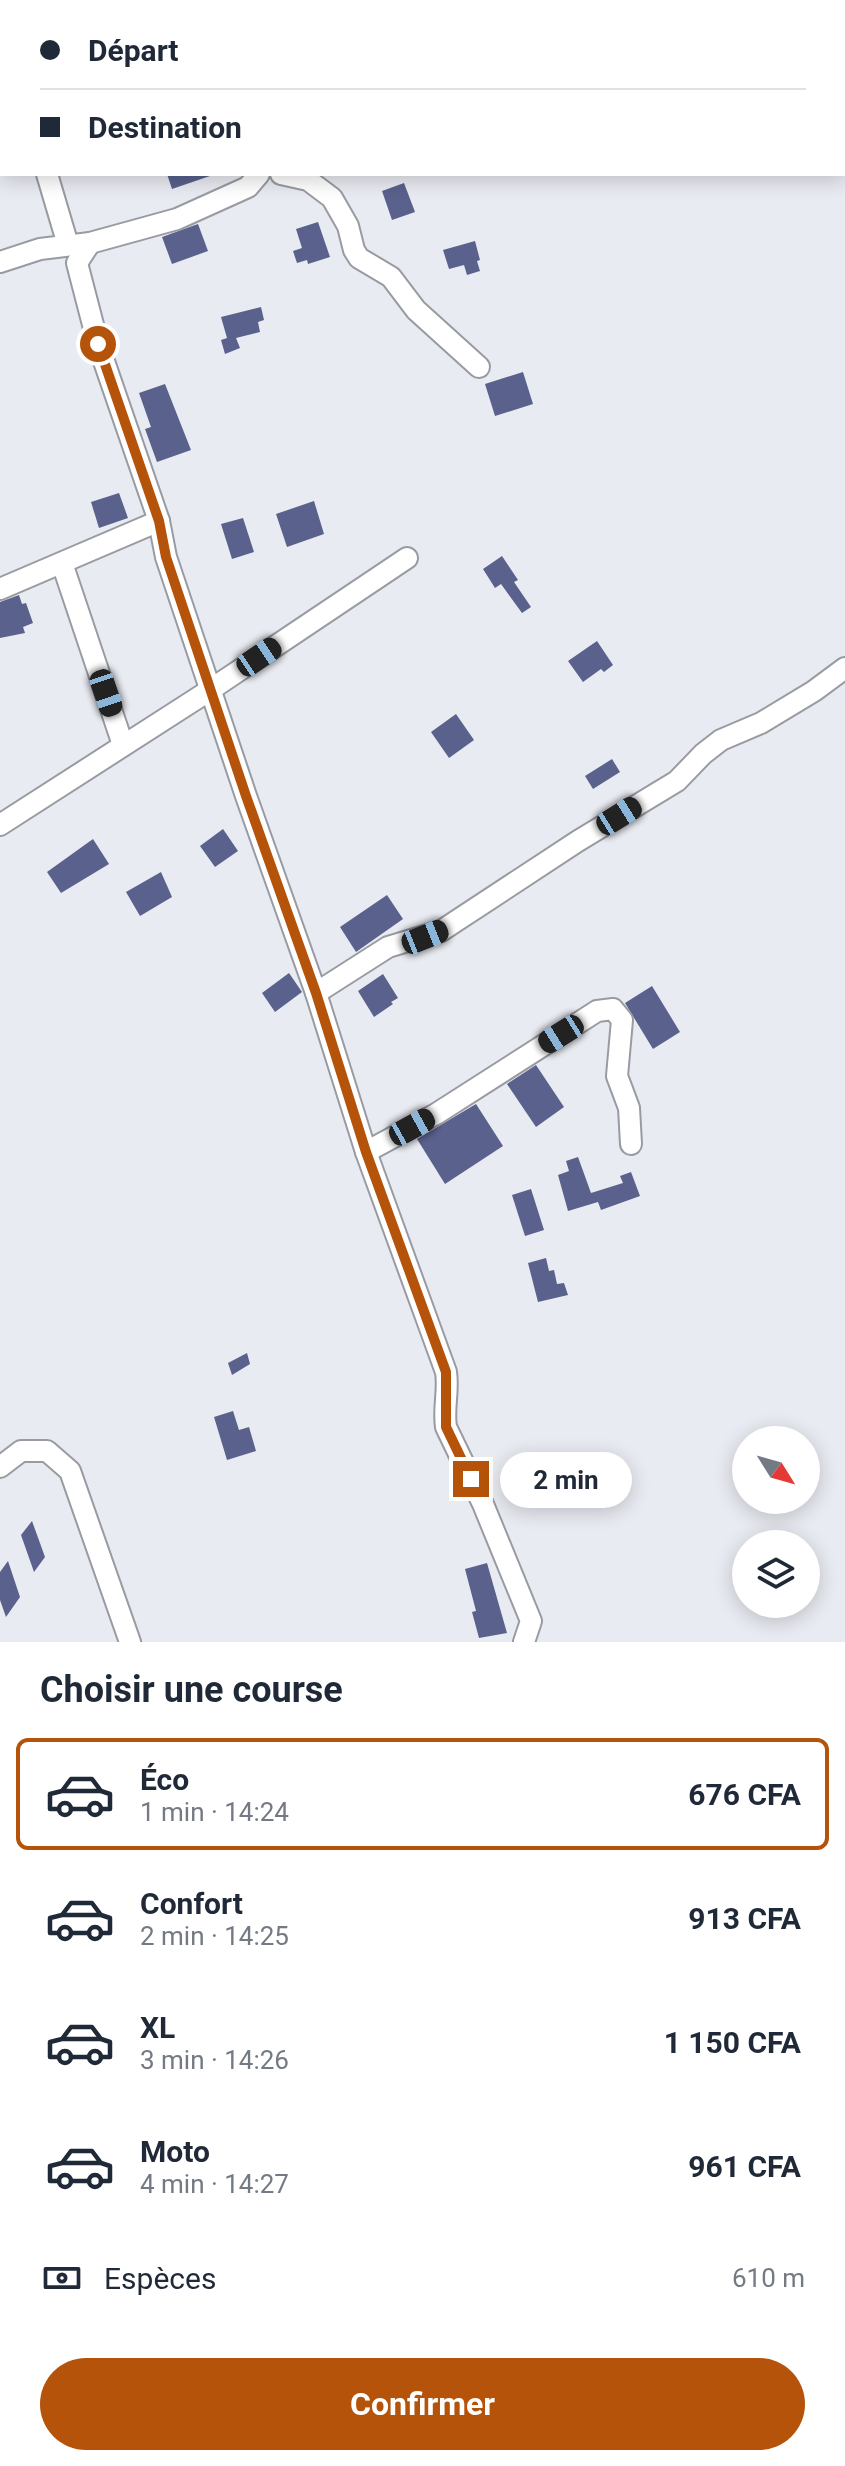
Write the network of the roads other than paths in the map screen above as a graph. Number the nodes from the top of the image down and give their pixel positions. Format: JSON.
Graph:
{"nodes":[{"id":1,"x":48,"y":176,"type":"edge"},
{"id":2,"x":257,"y":176,"type":"edge"},
{"id":3,"x":290,"y":176,"type":"edge"},
{"id":4,"x":90,"y":243,"type":"junction"},
{"id":5,"x":68,"y":245,"type":"junction"},
{"id":6,"x":0,"y":262,"type":"edge"},
{"id":7,"x":479,"y":367,"type":"dead end"},
{"id":8,"x":159,"y":521,"type":"junction"},
{"id":9,"x":407,"y":558,"type":"dead end"},
{"id":10,"x":62,"y":563,"type":"junction"},
{"id":11,"x":0,"y":589,"type":"edge"},
{"id":12,"x":845,"y":668,"type":"edge"},
{"id":13,"x":210,"y":690,"type":"junction"},
{"id":14,"x":123,"y":745,"type":"junction"},
{"id":15,"x":0,"y":825,"type":"edge"},
{"id":16,"x":316,"y":993,"type":"junction"},
{"id":17,"x":631,"y":1144,"type":"dead end"},
{"id":18,"x":366,"y":1152,"type":"junction"},
{"id":19,"x":0,"y":1467,"type":"edge"},
{"id":20,"x":130,"y":1642,"type":"edge"},
{"id":21,"x":524,"y":1642,"type":"edge"}],
"edges":[{"from":1,"to":5,"type":"street"},
{"from":2,"to":4,"type":"street"},
{"from":3,"to":7,"type":"street"},
{"from":4,"to":5,"type":"street"},
{"from":4,"to":8,"type":"street"},
{"from":5,"to":6,"type":"street"},
{"from":8,"to":10,"type":"street"},
{"from":8,"to":13,"type":"street"},
{"from":9,"to":13,"type":"street"},
{"from":10,"to":11,"type":"street"},
{"from":10,"to":14,"type":"street"},
{"from":12,"to":16,"type":"street"},
{"from":13,"to":14,"type":"street"},
{"from":13,"to":16,"type":"street"},
{"from":14,"to":15,"type":"street"},
{"from":16,"to":18,"type":"street"},
{"from":17,"to":18,"type":"street"},
{"from":18,"to":21,"type":"street"},
{"from":19,"to":20,"type":"street"}]}
